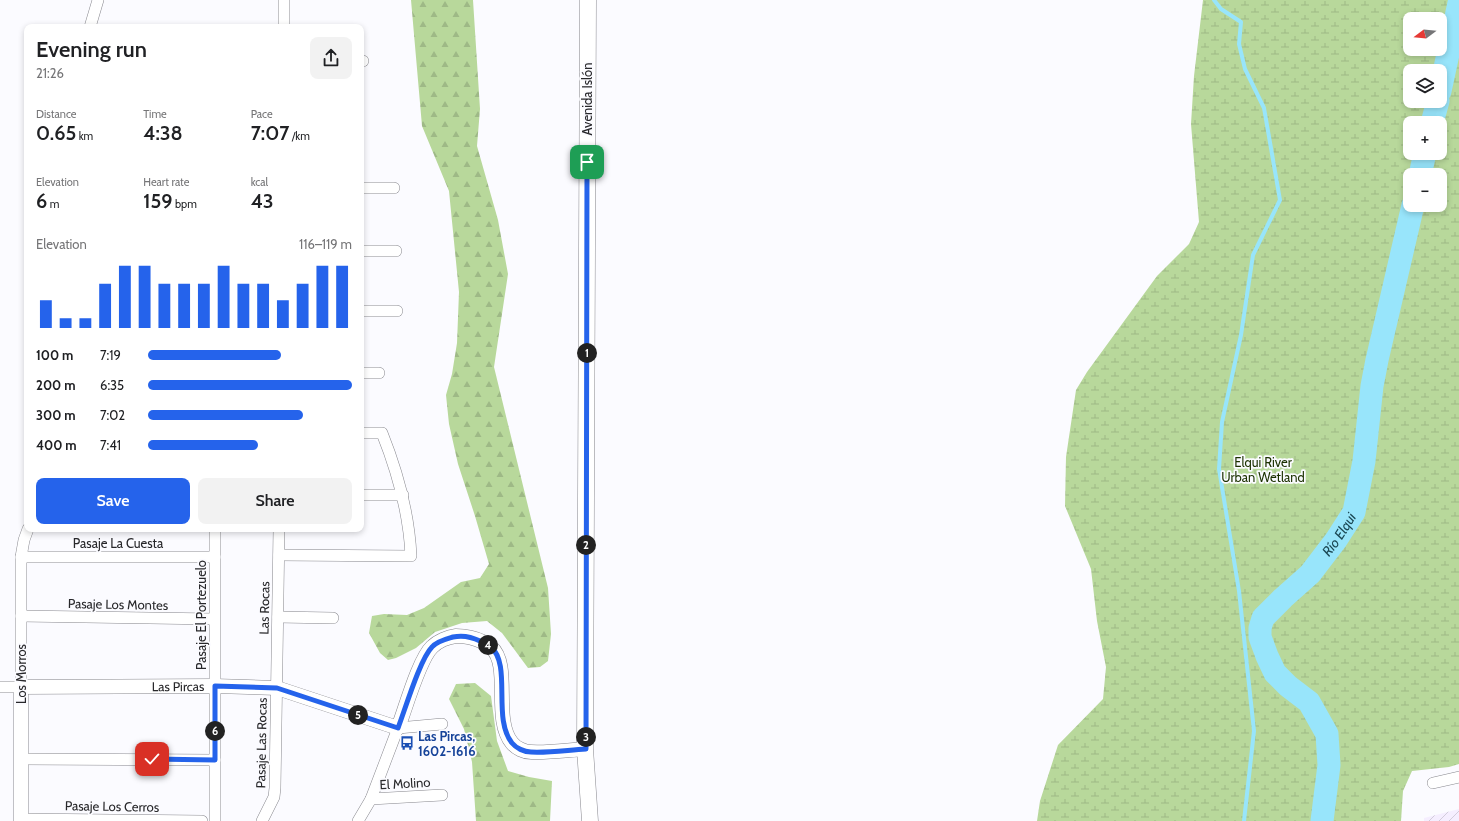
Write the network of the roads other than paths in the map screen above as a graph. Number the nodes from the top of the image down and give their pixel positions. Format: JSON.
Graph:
{"nodes":[{"id":1,"x":98,"y":0,"type":"edge"},
{"id":2,"x":284,"y":0,"type":"edge"},
{"id":3,"x":588,"y":0,"type":"edge"},
{"id":4,"x":91,"y":24,"type":"edge"},
{"id":5,"x":284,"y":24,"type":"edge"},
{"id":6,"x":364,"y":188,"type":"edge"},
{"id":7,"x":394,"y":188,"type":"dead end"},
{"id":8,"x":364,"y":251,"type":"edge"},
{"id":9,"x":396,"y":251,"type":"dead end"},
{"id":10,"x":364,"y":311,"type":"edge"},
{"id":11,"x":397,"y":311,"type":"dead end"},
{"id":12,"x":364,"y":373,"type":"edge"},
{"id":13,"x":379,"y":373,"type":"dead end"},
{"id":14,"x":364,"y":433,"type":"edge"},
{"id":15,"x":364,"y":495,"type":"edge"},
{"id":16,"x":403,"y":495,"type":"junction"},
{"id":17,"x":27,"y":532,"type":"edge"},
{"id":18,"x":215,"y":532,"type":"edge"},
{"id":19,"x":280,"y":532,"type":"edge"},
{"id":20,"x":279,"y":555,"type":"junction"},
{"id":21,"x":21,"y":557,"type":"junction"},
{"id":22,"x":215,"y":557,"type":"junction"},
{"id":23,"x":21,"y":616,"type":"junction"},
{"id":24,"x":278,"y":617,"type":"junction"},
{"id":25,"x":333,"y":618,"type":"dead end"},
{"id":26,"x":214,"y":619,"type":"junction"},
{"id":27,"x":215,"y":686,"type":"junction"},
{"id":28,"x":0,"y":687,"type":"edge"},
{"id":29,"x":21,"y":687,"type":"junction"},
{"id":30,"x":277,"y":688,"type":"junction"},
{"id":31,"x":442,"y":724,"type":"dead end"},
{"id":32,"x":398,"y":728,"type":"junction"},
{"id":33,"x":586,"y":749,"type":"junction"},
{"id":34,"x":22,"y":759,"type":"junction"},
{"id":35,"x":215,"y":760,"type":"junction"},
{"id":36,"x":1459,"y":777,"type":"edge"},
{"id":37,"x":1433,"y":783,"type":"dead end"},
{"id":38,"x":442,"y":795,"type":"dead end"},
{"id":39,"x":371,"y":799,"type":"junction"},
{"id":40,"x":21,"y":820,"type":"edge"},
{"id":41,"x":202,"y":821,"type":"edge"},
{"id":42,"x":214,"y":821,"type":"edge"},
{"id":43,"x":262,"y":821,"type":"edge"},
{"id":44,"x":358,"y":821,"type":"edge"},
{"id":45,"x":590,"y":821,"type":"edge"}],
"edges":[{"from":1,"to":4,"type":"street"},
{"from":2,"to":5,"type":"street"},
{"from":3,"to":33,"type":"main road","name":"Avenida Islón"},
{"from":6,"to":7,"type":"street"},
{"from":8,"to":9,"type":"street"},
{"from":10,"to":11,"type":"street"},
{"from":12,"to":13,"type":"street"},
{"from":14,"to":16,"type":"street"},
{"from":15,"to":16,"type":"street"},
{"from":16,"to":20,"type":"street"},
{"from":17,"to":21,"type":"street","name":"Los Morros"},
{"from":18,"to":22,"type":"street","name":"Pasaje El Portezuelo"},
{"from":19,"to":20,"type":"street","name":"Las Rocas"},
{"from":20,"to":24,"type":"street","name":"Las Rocas"},
{"from":21,"to":22,"type":"street","name":"Pasaje La Cuesta"},
{"from":21,"to":23,"type":"street","name":"Los Morros"},
{"from":22,"to":26,"type":"street","name":"Pasaje El Portezuelo"},
{"from":23,"to":26,"type":"street","name":"Pasaje Los Montes"},
{"from":23,"to":29,"type":"street","name":"Los Morros"},
{"from":24,"to":25,"type":"street"},
{"from":24,"to":30,"type":"street","name":"Las Rocas"},
{"from":26,"to":27,"type":"street","name":"Pasaje El Portezuelo"},
{"from":27,"to":29,"type":"street","name":"Las Pircas"},
{"from":27,"to":30,"type":"street","name":"Las Pircas"},
{"from":27,"to":35,"type":"street","name":"Pasaje El Portezuelo"},
{"from":28,"to":29,"type":"street","name":"Las Pircas"},
{"from":29,"to":34,"type":"street","name":"Los Morros"},
{"from":30,"to":32,"type":"street","name":"Las Pircas"},
{"from":30,"to":43,"type":"street","name":"Pasaje Las Rocas"},
{"from":31,"to":32,"type":"street"},
{"from":32,"to":33,"type":"street"},
{"from":32,"to":39,"type":"street"},
{"from":33,"to":45,"type":"main road","name":"Avenida Islón"},
{"from":34,"to":35,"type":"street"},
{"from":34,"to":40,"type":"street","name":"Los Morros"},
{"from":35,"to":42,"type":"street","name":"Pasaje El Portezuelo"},
{"from":36,"to":37,"type":"street"},
{"from":38,"to":39,"type":"street","name":"El Molino"},
{"from":39,"to":44,"type":"street"},
{"from":40,"to":41,"type":"street","name":"Pasaje Los Cerros"}]}
